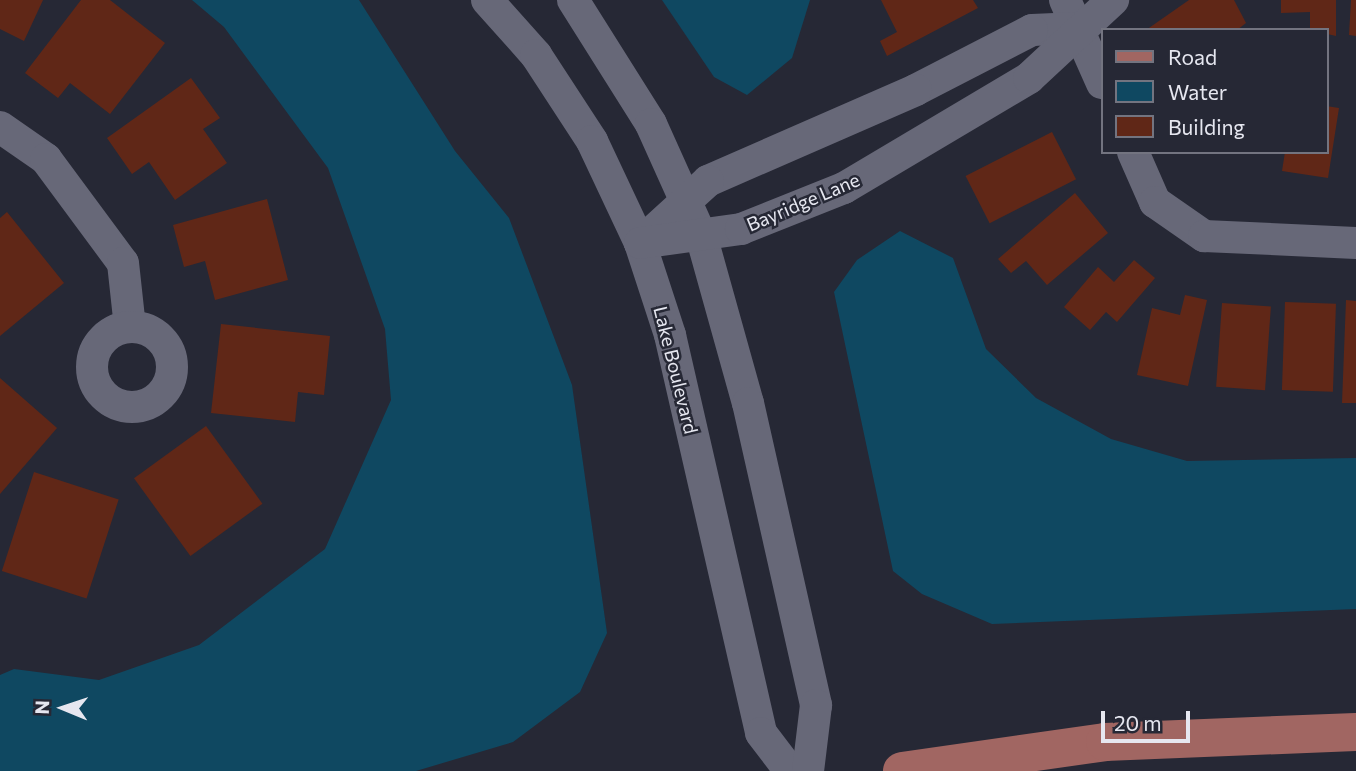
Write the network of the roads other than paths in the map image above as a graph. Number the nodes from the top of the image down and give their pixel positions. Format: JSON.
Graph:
{"nodes":[{"id":1,"x":487,"y":0,"type":"edge"},
{"id":2,"x":573,"y":0,"type":"edge"},
{"id":3,"x":1065,"y":0,"type":"edge"},
{"id":4,"x":1113,"y":0,"type":"edge"},
{"id":5,"x":1078,"y":28,"type":"junction"},
{"id":6,"x":1100,"y":78,"type":"edge"},
{"id":7,"x":0,"y":127,"type":"edge"},
{"id":8,"x":1134,"y":154,"type":"edge"},
{"id":9,"x":688,"y":200,"type":"junction"},
{"id":10,"x":701,"y":235,"type":"junction"},
{"id":11,"x":640,"y":243,"type":"junction"},
{"id":12,"x":1356,"y":243,"type":"edge"},
{"id":13,"x":130,"y":327,"type":"dead end"},
{"id":14,"x":1356,"y":732,"type":"edge"},
{"id":15,"x":790,"y":771,"type":"edge"},
{"id":16,"x":808,"y":771,"type":"edge"},
{"id":17,"x":902,"y":771,"type":"edge"}],
"edges":[{"from":1,"to":11,"type":"street","name":"Lake Boulevard"},
{"from":2,"to":9,"type":"street"},
{"from":3,"to":5,"type":"street"},
{"from":4,"to":5,"type":"street","name":"Bayridge Lane"},
{"from":5,"to":6,"type":"street"},
{"from":5,"to":9,"type":"street"},
{"from":5,"to":10,"type":"street","name":"Bayridge Lane"},
{"from":7,"to":13,"type":"street"},
{"from":8,"to":12,"type":"street"},
{"from":9,"to":10,"type":"street"},
{"from":9,"to":11,"type":"street"},
{"from":10,"to":11,"type":"street","name":"Bayridge Lane"},
{"from":10,"to":16,"type":"street"},
{"from":11,"to":15,"type":"street","name":"Lake Boulevard"},
{"from":14,"to":17,"type":"main road"}]}
